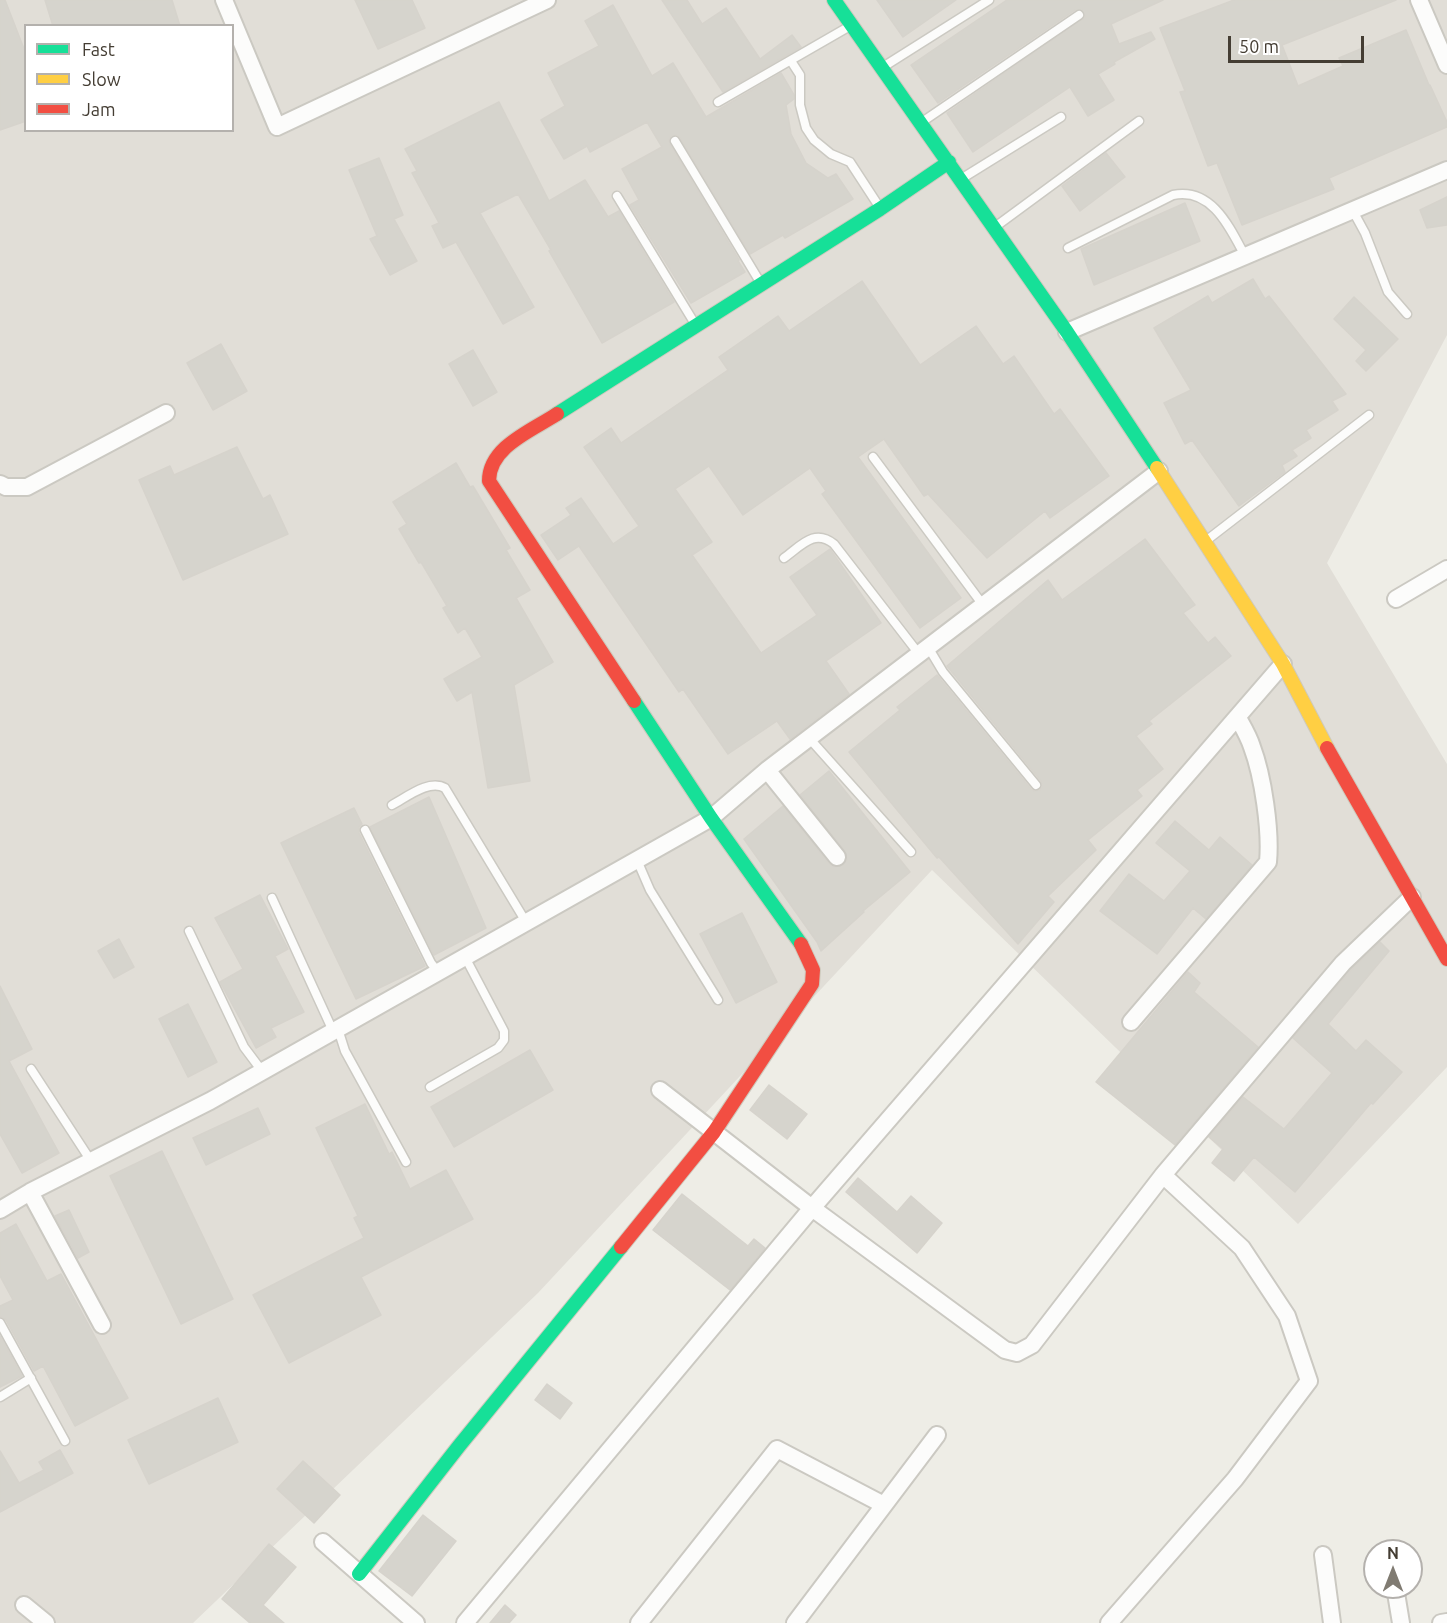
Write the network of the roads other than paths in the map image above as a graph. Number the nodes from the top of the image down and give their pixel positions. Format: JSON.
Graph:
{"nodes":[{"id":1,"x":224,"y":0,"type":"edge"},
{"id":2,"x":547,"y":0,"type":"edge"},
{"id":3,"x":834,"y":0,"type":"edge"},
{"id":4,"x":989,"y":0,"type":"edge"},
{"id":5,"x":1419,"y":0,"type":"edge"},
{"id":6,"x":1079,"y":15,"type":"dead end"},
{"id":7,"x":852,"y":25,"type":"junction"},
{"id":8,"x":790,"y":61,"type":"junction"},
{"id":9,"x":1447,"y":65,"type":"edge"},
{"id":10,"x":883,"y":68,"type":"junction"},
{"id":11,"x":718,"y":102,"type":"dead end"},
{"id":12,"x":1061,"y":117,"type":"dead end"},
{"id":13,"x":1139,"y":121,"type":"dead end"},
{"id":14,"x":921,"y":122,"type":"junction"},
{"id":15,"x":675,"y":141,"type":"dead end"},
{"id":16,"x":949,"y":162,"type":"junction"},
{"id":17,"x":1447,"y":170,"type":"edge"},
{"id":18,"x":960,"y":179,"type":"junction"},
{"id":19,"x":617,"y":196,"type":"dead end"},
{"id":20,"x":880,"y":209,"type":"junction"},
{"id":21,"x":1353,"y":211,"type":"junction"},
{"id":22,"x":994,"y":227,"type":"junction"},
{"id":23,"x":1068,"y":248,"type":"dead end"},
{"id":24,"x":1245,"y":256,"type":"junction"},
{"id":25,"x":761,"y":284,"type":"junction"},
{"id":26,"x":1407,"y":314,"type":"dead end"},
{"id":27,"x":696,"y":326,"type":"junction"},
{"id":28,"x":1067,"y":332,"type":"junction"},
{"id":29,"x":166,"y":412,"type":"dead end"},
{"id":30,"x":1369,"y":415,"type":"dead end"},
{"id":31,"x":873,"y":457,"type":"dead end"},
{"id":32,"x":1159,"y":471,"type":"junction"},
{"id":33,"x":0,"y":484,"type":"edge"},
{"id":34,"x":1204,"y":542,"type":"junction"},
{"id":35,"x":784,"y":558,"type":"dead end"},
{"id":36,"x":1447,"y":569,"type":"edge"},
{"id":37,"x":1396,"y":599,"type":"dead end"},
{"id":38,"x":983,"y":605,"type":"junction"},
{"id":39,"x":924,"y":650,"type":"junction"},
{"id":40,"x":1282,"y":664,"type":"junction"},
{"id":41,"x":1238,"y":718,"type":"junction"},
{"id":42,"x":809,"y":738,"type":"junction"},
{"id":43,"x":767,"y":770,"type":"junction"},
{"id":44,"x":1036,"y":785,"type":"dead end"},
{"id":45,"x":392,"y":805,"type":"dead end"},
{"id":46,"x":711,"y":818,"type":"junction"},
{"id":47,"x":365,"y":830,"type":"dead end"},
{"id":48,"x":911,"y":852,"type":"dead end"},
{"id":49,"x":837,"y":856,"type":"dead end"},
{"id":50,"x":637,"y":860,"type":"junction"},
{"id":51,"x":1412,"y":897,"type":"junction"},
{"id":52,"x":272,"y":898,"type":"dead end"},
{"id":53,"x":526,"y":922,"type":"junction"},
{"id":54,"x":189,"y":931,"type":"dead end"},
{"id":55,"x":465,"y":957,"type":"junction"},
{"id":56,"x":1447,"y":959,"type":"edge"},
{"id":57,"x":438,"y":972,"type":"junction"},
{"id":58,"x":718,"y":1000,"type":"dead end"},
{"id":59,"x":1131,"y":1022,"type":"dead end"},
{"id":60,"x":335,"y":1030,"type":"junction"},
{"id":61,"x":32,"y":1069,"type":"dead end"},
{"id":62,"x":262,"y":1071,"type":"junction"},
{"id":63,"x":430,"y":1087,"type":"dead end"},
{"id":64,"x":660,"y":1090,"type":"dead end"},
{"id":65,"x":714,"y":1132,"type":"junction"},
{"id":66,"x":91,"y":1161,"type":"junction"},
{"id":67,"x":406,"y":1162,"type":"dead end"},
{"id":68,"x":1163,"y":1175,"type":"junction"},
{"id":69,"x":30,"y":1192,"type":"junction"},
{"id":70,"x":812,"y":1208,"type":"junction"},
{"id":71,"x":0,"y":1210,"type":"edge"},
{"id":72,"x":0,"y":1323,"type":"edge"},
{"id":73,"x":102,"y":1325,"type":"dead end"},
{"id":74,"x":31,"y":1378,"type":"junction"},
{"id":75,"x":0,"y":1397,"type":"edge"},
{"id":76,"x":937,"y":1436,"type":"dead end"},
{"id":77,"x":65,"y":1441,"type":"dead end"},
{"id":78,"x":884,"y":1505,"type":"junction"},
{"id":79,"x":323,"y":1542,"type":"dead end"},
{"id":80,"x":1323,"y":1555,"type":"dead end"},
{"id":81,"x":359,"y":1574,"type":"junction"},
{"id":82,"x":1397,"y":1599,"type":"edge"},
{"id":83,"x":24,"y":1605,"type":"dead end"},
{"id":84,"x":1116,"y":1620,"type":"edge"},
{"id":85,"x":1447,"y":1622,"type":"edge"},
{"id":86,"x":46,"y":1623,"type":"edge"},
{"id":87,"x":416,"y":1623,"type":"edge"},
{"id":88,"x":465,"y":1623,"type":"edge"},
{"id":89,"x":639,"y":1623,"type":"edge"},
{"id":90,"x":795,"y":1623,"type":"edge"},
{"id":91,"x":1332,"y":1623,"type":"edge"},
{"id":92,"x":1401,"y":1623,"type":"edge"},
{"id":93,"x":1441,"y":1623,"type":"edge"}],
"edges":[{"from":1,"to":2,"type":"street"},
{"from":3,"to":7,"type":"street"},
{"from":4,"to":10,"type":"lane"},
{"from":5,"to":9,"type":"street"},
{"from":6,"to":14,"type":"lane"},
{"from":7,"to":8,"type":"lane"},
{"from":7,"to":10,"type":"street"},
{"from":8,"to":11,"type":"lane"},
{"from":8,"to":20,"type":"lane"},
{"from":10,"to":14,"type":"street"},
{"from":12,"to":18,"type":"lane"},
{"from":13,"to":22,"type":"lane"},
{"from":14,"to":16,"type":"street"},
{"from":15,"to":25,"type":"lane"},
{"from":16,"to":18,"type":"street"},
{"from":16,"to":20,"type":"street"},
{"from":17,"to":21,"type":"street"},
{"from":18,"to":22,"type":"street"},
{"from":19,"to":27,"type":"lane"},
{"from":20,"to":25,"type":"street"},
{"from":21,"to":24,"type":"street"},
{"from":21,"to":26,"type":"lane"},
{"from":22,"to":28,"type":"street"},
{"from":23,"to":24,"type":"lane"},
{"from":24,"to":28,"type":"street"},
{"from":25,"to":27,"type":"street"},
{"from":27,"to":46,"type":"street"},
{"from":28,"to":32,"type":"street"},
{"from":29,"to":33,"type":"street"},
{"from":30,"to":34,"type":"lane"},
{"from":31,"to":38,"type":"lane"},
{"from":32,"to":34,"type":"street"},
{"from":32,"to":38,"type":"street"},
{"from":34,"to":40,"type":"street"},
{"from":35,"to":39,"type":"lane"},
{"from":36,"to":37,"type":"street"},
{"from":38,"to":39,"type":"street"},
{"from":39,"to":42,"type":"street"},
{"from":39,"to":44,"type":"lane"},
{"from":40,"to":41,"type":"street"},
{"from":40,"to":51,"type":"street"},
{"from":41,"to":59,"type":"street"},
{"from":41,"to":70,"type":"street"},
{"from":42,"to":43,"type":"street"},
{"from":42,"to":48,"type":"lane"},
{"from":43,"to":46,"type":"street"},
{"from":43,"to":49,"type":"street"},
{"from":45,"to":53,"type":"lane"},
{"from":46,"to":50,"type":"street"},
{"from":46,"to":65,"type":"street"},
{"from":47,"to":57,"type":"lane"},
{"from":50,"to":53,"type":"street"},
{"from":50,"to":58,"type":"lane"},
{"from":51,"to":56,"type":"street"},
{"from":51,"to":68,"type":"street"},
{"from":52,"to":60,"type":"lane"},
{"from":53,"to":55,"type":"street"},
{"from":54,"to":62,"type":"lane"},
{"from":55,"to":57,"type":"street"},
{"from":55,"to":63,"type":"lane"},
{"from":57,"to":60,"type":"street"},
{"from":60,"to":62,"type":"street"},
{"from":60,"to":67,"type":"lane"},
{"from":61,"to":66,"type":"lane"},
{"from":62,"to":66,"type":"street"},
{"from":64,"to":65,"type":"street"},
{"from":65,"to":70,"type":"street"},
{"from":65,"to":81,"type":"street"},
{"from":66,"to":69,"type":"street"},
{"from":68,"to":70,"type":"street"},
{"from":68,"to":84,"type":"street"},
{"from":69,"to":71,"type":"street"},
{"from":69,"to":73,"type":"street"},
{"from":70,"to":88,"type":"street"},
{"from":72,"to":74,"type":"lane"},
{"from":74,"to":75,"type":"lane"},
{"from":74,"to":77,"type":"lane"},
{"from":76,"to":78,"type":"street"},
{"from":78,"to":89,"type":"street"},
{"from":78,"to":90,"type":"street"},
{"from":79,"to":81,"type":"street"},
{"from":80,"to":91,"type":"street"},
{"from":81,"to":87,"type":"street"},
{"from":82,"to":92,"type":"street"},
{"from":83,"to":86,"type":"street"},
{"from":85,"to":93,"type":"street"}]}
